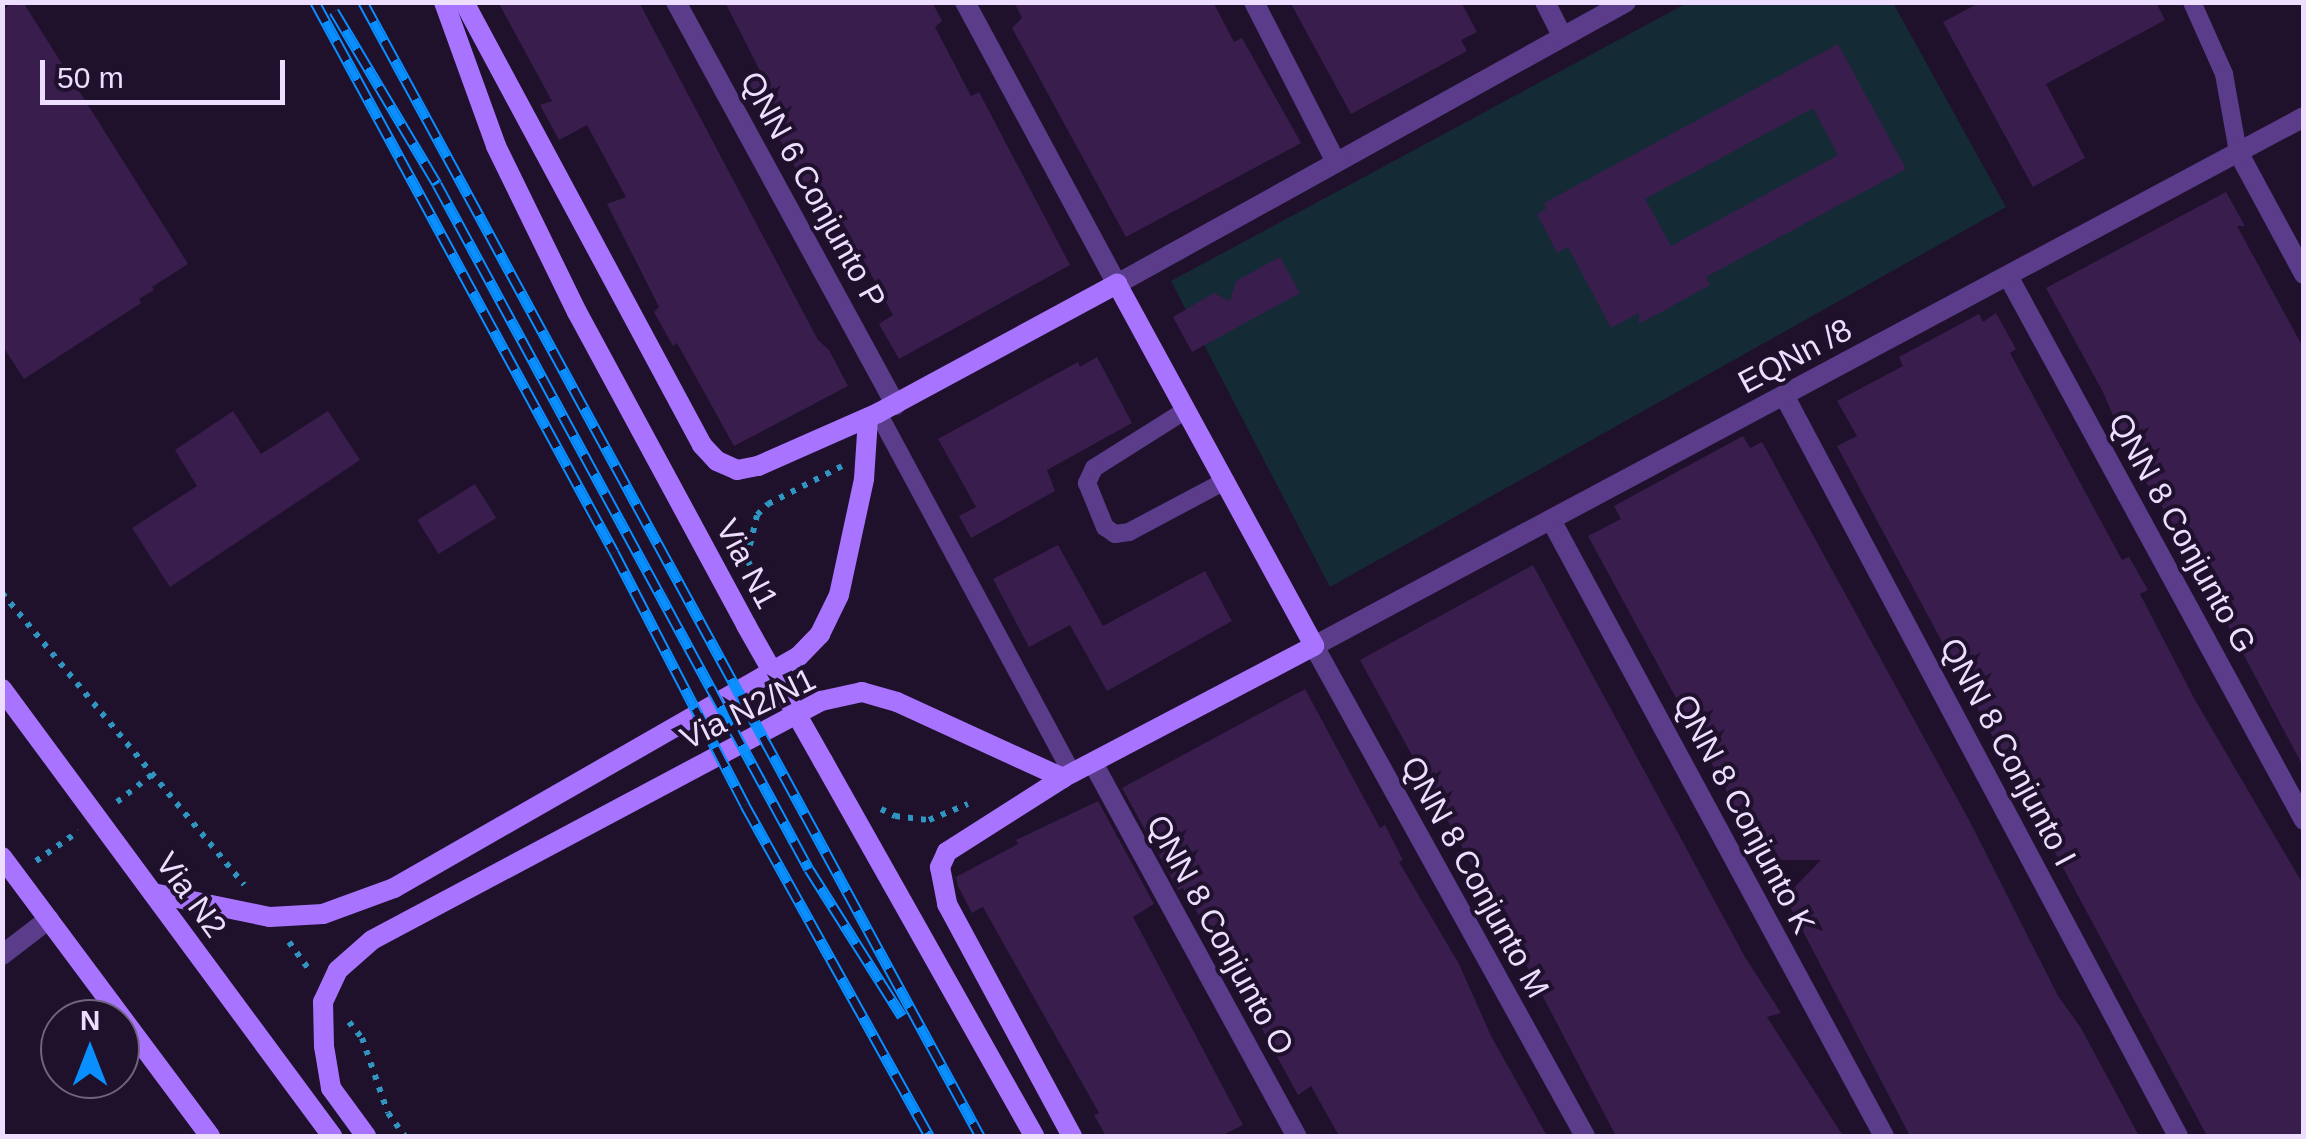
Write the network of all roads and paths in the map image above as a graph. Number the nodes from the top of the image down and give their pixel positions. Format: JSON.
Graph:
{"nodes":[{"id":1,"x":444,"y":2,"type":"edge"},
{"id":2,"x":464,"y":2,"type":"edge"},
{"id":3,"x":676,"y":2,"type":"edge"},
{"id":4,"x":964,"y":2,"type":"edge"},
{"id":5,"x":1254,"y":2,"type":"edge"},
{"id":6,"x":1545,"y":2,"type":"edge"},
{"id":7,"x":1626,"y":2,"type":"edge"},
{"id":8,"x":2192,"y":2,"type":"edge"},
{"id":9,"x":1563,"y":37,"type":"junction"},
{"id":10,"x":2304,"y":117,"type":"edge"},
{"id":11,"x":2238,"y":152,"type":"junction"},
{"id":12,"x":1336,"y":162,"type":"junction"},
{"id":13,"x":2304,"y":274,"type":"edge"},
{"id":14,"x":2008,"y":276,"type":"junction"},
{"id":15,"x":1117,"y":284,"type":"junction"},
{"id":16,"x":1785,"y":396,"type":"junction"},
{"id":17,"x":1186,"y":410,"type":"junction"},
{"id":18,"x":880,"y":412,"type":"junction"},
{"id":19,"x":866,"y":455,"type":"junction"},
{"id":20,"x":1224,"y":481,"type":"junction"},
{"id":21,"x":1551,"y":520,"type":"junction"},
{"id":22,"x":2,"y":593,"type":"edge"},
{"id":23,"x":764,"y":597,"type":"dead end"},
{"id":24,"x":1314,"y":646,"type":"junction"},
{"id":25,"x":2,"y":688,"type":"edge"},
{"id":26,"x":2,"y":705,"type":"edge"},
{"id":27,"x":50,"y":752,"type":"junction"},
{"id":28,"x":1092,"y":763,"type":"junction"},
{"id":29,"x":1068,"y":776,"type":"junction"},
{"id":30,"x":872,"y":798,"type":"dead end"},
{"id":31,"x":980,"y":798,"type":"dead end"},
{"id":32,"x":2304,"y":820,"type":"edge"},
{"id":33,"x":2,"y":857,"type":"edge"},
{"id":34,"x":153,"y":893,"type":"junction"},
{"id":35,"x":270,"y":916,"type":"junction"},
{"id":36,"x":49,"y":919,"type":"junction"},
{"id":37,"x":2,"y":955,"type":"edge"},
{"id":38,"x":326,"y":992,"type":"junction"},
{"id":39,"x":210,"y":1136,"type":"edge"},
{"id":40,"x":332,"y":1136,"type":"edge"},
{"id":41,"x":366,"y":1136,"type":"edge"},
{"id":42,"x":405,"y":1136,"type":"edge"},
{"id":43,"x":1034,"y":1136,"type":"edge"},
{"id":44,"x":1072,"y":1136,"type":"edge"},
{"id":45,"x":1296,"y":1136,"type":"edge"},
{"id":46,"x":1584,"y":1136,"type":"edge"},
{"id":47,"x":1884,"y":1136,"type":"edge"},
{"id":48,"x":2178,"y":1136,"type":"edge"}],
"edges":[{"from":1,"to":43,"type":"main road","name":"Via N1","bridge":true},
{"from":2,"to":18,"type":"main road"},
{"from":3,"to":18,"type":"street","name":"QNN 6 Conjunto P"},
{"from":4,"to":15,"type":"street"},
{"from":5,"to":12,"type":"street"},
{"from":6,"to":9,"type":"street"},
{"from":7,"to":9,"type":"street"},
{"from":8,"to":11,"type":"lane"},
{"from":9,"to":12,"type":"street"},
{"from":10,"to":11,"type":"street","name":"EQNn /8"},
{"from":11,"to":13,"type":"street"},
{"from":11,"to":14,"type":"street","name":"EQNn /8"},
{"from":12,"to":15,"type":"street"},
{"from":14,"to":16,"type":"street","name":"EQNn /8"},
{"from":14,"to":32,"type":"street","name":"QNN 8 Conjunto G"},
{"from":15,"to":17,"type":"main road"},
{"from":15,"to":18,"type":"main road"},
{"from":16,"to":21,"type":"street","name":"EQNn /8"},
{"from":16,"to":48,"type":"street","name":"QNN 8 Conjunto I"},
{"from":17,"to":20,"type":"main road"},
{"from":17,"to":20,"type":"lane"},
{"from":18,"to":19,"type":"main road"},
{"from":18,"to":29,"type":"lane"},
{"from":19,"to":23,"type":"path"},
{"from":19,"to":35,"type":"main road"},
{"from":20,"to":24,"type":"main road"},
{"from":21,"to":24,"type":"street","name":"EQNn /8"},
{"from":21,"to":47,"type":"street","name":"QNN 8 Conjunto K"},
{"from":22,"to":35,"type":"path"},
{"from":24,"to":28,"type":"main road"},
{"from":24,"to":46,"type":"street","name":"QNN 8 Conjunto M"},
{"from":25,"to":27,"type":"main road","name":"Via N2"},
{"from":26,"to":27,"type":"main road"},
{"from":27,"to":34,"type":"main road","name":"Via N2"},
{"from":28,"to":29,"type":"main road"},
{"from":28,"to":45,"type":"street","name":"QNN 8 Conjunto O"},
{"from":29,"to":38,"type":"main road","name":"Via N2/N1"},
{"from":29,"to":44,"type":"main road"},
{"from":30,"to":31,"type":"path"},
{"from":33,"to":36,"type":"main road"},
{"from":34,"to":35,"type":"main road"},
{"from":34,"to":40,"type":"main road","name":"Via N2"},
{"from":35,"to":38,"type":"path"},
{"from":36,"to":37,"type":"street"},
{"from":36,"to":39,"type":"main road"},
{"from":38,"to":41,"type":"main road"},
{"from":38,"to":42,"type":"path"}]}
